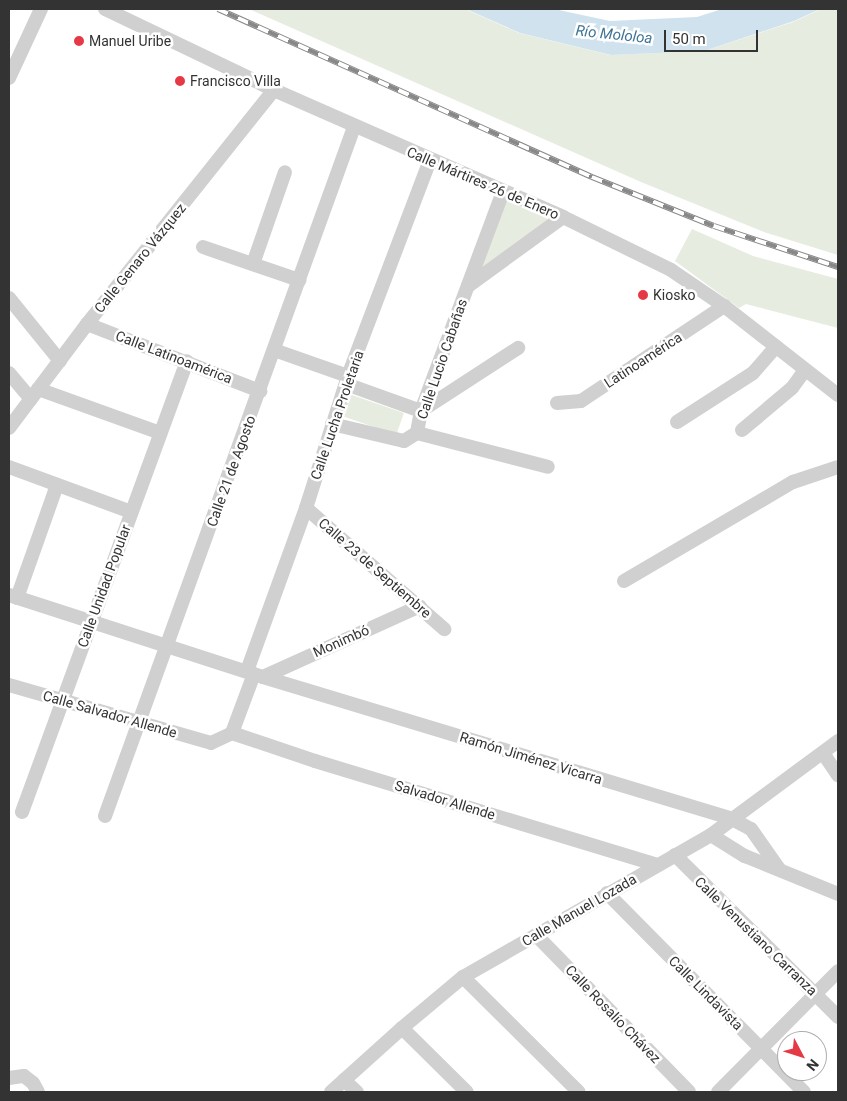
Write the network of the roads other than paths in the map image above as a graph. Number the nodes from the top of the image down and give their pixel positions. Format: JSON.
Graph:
{"nodes":[{"id":1,"x":41,"y":9,"type":"edge"},
{"id":2,"x":105,"y":9,"type":"edge"},
{"id":3,"x":13,"y":60,"type":"edge"},
{"id":4,"x":9,"y":78,"type":"edge"},
{"id":5,"x":274,"y":90,"type":"junction"},
{"id":6,"x":354,"y":127,"type":"junction"},
{"id":7,"x":430,"y":160,"type":"junction"},
{"id":8,"x":285,"y":172,"type":"dead end"},
{"id":9,"x":503,"y":192,"type":"junction"},
{"id":10,"x":563,"y":216,"type":"junction"},
{"id":11,"x":203,"y":247,"type":"dead end"},
{"id":12,"x":253,"y":264,"type":"junction"},
{"id":13,"x":299,"y":280,"type":"junction"},
{"id":14,"x":467,"y":286,"type":"junction"},
{"id":15,"x":9,"y":298,"type":"edge"},
{"id":16,"x":724,"y":306,"type":"junction"},
{"id":17,"x":87,"y":324,"type":"junction"},
{"id":18,"x":776,"y":347,"type":"junction"},
{"id":19,"x":518,"y":348,"type":"dead end"},
{"id":20,"x":274,"y":350,"type":"junction"},
{"id":21,"x":60,"y":361,"type":"junction"},
{"id":22,"x":187,"y":361,"type":"junction"},
{"id":23,"x":805,"y":370,"type":"junction"},
{"id":24,"x":9,"y":373,"type":"edge"},
{"id":25,"x":347,"y":380,"type":"junction"},
{"id":26,"x":260,"y":390,"type":"junction"},
{"id":27,"x":35,"y":394,"type":"junction"},
{"id":28,"x":838,"y":395,"type":"edge"},
{"id":29,"x":557,"y":403,"type":"dead end"},
{"id":30,"x":421,"y":411,"type":"junction"},
{"id":31,"x":677,"y":422,"type":"dead end"},
{"id":32,"x":332,"y":424,"type":"junction"},
{"id":33,"x":9,"y":428,"type":"edge"},
{"id":34,"x":742,"y":430,"type":"dead end"},
{"id":35,"x":160,"y":433,"type":"junction"},
{"id":36,"x":417,"y":433,"type":"junction"},
{"id":37,"x":9,"y":467,"type":"edge"},
{"id":38,"x":548,"y":467,"type":"dead end"},
{"id":39,"x":838,"y":468,"type":"edge"},
{"id":40,"x":57,"y":485,"type":"junction"},
{"id":41,"x":306,"y":508,"type":"junction"},
{"id":42,"x":131,"y":512,"type":"junction"},
{"id":43,"x":624,"y":582,"type":"dead end"},
{"id":44,"x":13,"y":597,"type":"edge"},
{"id":45,"x":420,"y":606,"type":"junction"},
{"id":46,"x":91,"y":621,"type":"junction"},
{"id":47,"x":444,"y":629,"type":"dead end"},
{"id":48,"x":167,"y":646,"type":"junction"},
{"id":49,"x":255,"y":674,"type":"junction"},
{"id":50,"x":9,"y":685,"type":"edge"},
{"id":51,"x":63,"y":700,"type":"junction"},
{"id":52,"x":140,"y":723,"type":"junction"},
{"id":53,"x":232,"y":733,"type":"junction"},
{"id":54,"x":838,"y":741,"type":"edge"},
{"id":55,"x":823,"y":753,"type":"junction"},
{"id":56,"x":838,"y":775,"type":"edge"},
{"id":57,"x":22,"y":812,"type":"dead end"},
{"id":58,"x":105,"y":816,"type":"dead end"},
{"id":59,"x":732,"y":819,"type":"junction"},
{"id":60,"x":710,"y":835,"type":"junction"},
{"id":61,"x":675,"y":854,"type":"junction"},
{"id":62,"x":658,"y":865,"type":"junction"},
{"id":63,"x":779,"y":869,"type":"junction"},
{"id":64,"x":607,"y":893,"type":"junction"},
{"id":65,"x":838,"y":894,"type":"edge"},
{"id":66,"x":536,"y":935,"type":"junction"},
{"id":67,"x":838,"y":971,"type":"edge"},
{"id":68,"x":463,"y":977,"type":"junction"},
{"id":69,"x":815,"y":994,"type":"junction"},
{"id":70,"x":838,"y":1017,"type":"edge"},
{"id":71,"x":402,"y":1028,"type":"junction"},
{"id":72,"x":761,"y":1049,"type":"junction"},
{"id":73,"x":9,"y":1078,"type":"edge"},
{"id":74,"x":344,"y":1080,"type":"junction"},
{"id":75,"x":38,"y":1092,"type":"edge"},
{"id":76,"x":331,"y":1092,"type":"edge"},
{"id":77,"x":357,"y":1092,"type":"edge"},
{"id":78,"x":467,"y":1092,"type":"edge"},
{"id":79,"x":579,"y":1092,"type":"edge"},
{"id":80,"x":689,"y":1092,"type":"edge"},
{"id":81,"x":718,"y":1092,"type":"edge"},
{"id":82,"x":804,"y":1092,"type":"edge"}],
"edges":[{"from":1,"to":3,"type":"street"},
{"from":2,"to":5,"type":"street","name":"Calle Mártires 26 de Enero"},
{"from":3,"to":4,"type":"street"},
{"from":5,"to":6,"type":"street","name":"Calle Mártires 26 de Enero"},
{"from":5,"to":17,"type":"street","name":"Calle Genaro Vázquez"},
{"from":6,"to":7,"type":"street","name":"Calle Mártires 26 de Enero"},
{"from":6,"to":13,"type":"street","name":"Calle 21 de Agosto"},
{"from":7,"to":9,"type":"street","name":"Calle Mártires 26 de Enero"},
{"from":7,"to":25,"type":"street","name":"Calle Lucha Proletaria"},
{"from":8,"to":12,"type":"street"},
{"from":9,"to":10,"type":"street","name":"Calle Mártires 26 de Enero"},
{"from":9,"to":14,"type":"street","name":"Calle Lucio Cabañas"},
{"from":10,"to":14,"type":"street","name":"Calle Lucio Cabañas"},
{"from":10,"to":16,"type":"street","name":"Calle Mártires 26 de Enero"},
{"from":11,"to":12,"type":"street"},
{"from":12,"to":13,"type":"street"},
{"from":13,"to":20,"type":"street","name":"Calle 21 de Agosto"},
{"from":14,"to":30,"type":"street","name":"Calle Lucio Cabañas"},
{"from":15,"to":21,"type":"street"},
{"from":16,"to":18,"type":"street","name":"Calle Mártires 26 de Enero"},
{"from":16,"to":29,"type":"street","name":"Latinoamérica"},
{"from":17,"to":21,"type":"street","name":"Calle Genaro Vázquez"},
{"from":17,"to":22,"type":"street","name":"Calle Latinoamérica"},
{"from":18,"to":23,"type":"street","name":"Calle Mártires 26 de Enero"},
{"from":18,"to":31,"type":"street"},
{"from":19,"to":30,"type":"street"},
{"from":20,"to":25,"type":"street"},
{"from":20,"to":26,"type":"street","name":"Calle 21 de Agosto"},
{"from":21,"to":27,"type":"street","name":"Calle Genaro Vázquez"},
{"from":22,"to":26,"type":"street","name":"Calle Latinoamérica"},
{"from":22,"to":35,"type":"street","name":"Calle Unidad Popular"},
{"from":23,"to":28,"type":"street","name":"Calle Mártires 26 de Enero"},
{"from":23,"to":34,"type":"street"},
{"from":24,"to":27,"type":"street"},
{"from":25,"to":30,"type":"street"},
{"from":25,"to":32,"type":"street","name":"Calle Lucha Proletaria"},
{"from":26,"to":48,"type":"street","name":"Calle 21 de Agosto"},
{"from":27,"to":33,"type":"street","name":"Calle Genaro Vázquez"},
{"from":27,"to":35,"type":"street"},
{"from":30,"to":36,"type":"street","name":"Calle Lucio Cabañas"},
{"from":32,"to":36,"type":"street"},
{"from":32,"to":41,"type":"street","name":"Calle Lucha Proletaria"},
{"from":35,"to":42,"type":"street","name":"Calle Unidad Popular"},
{"from":36,"to":38,"type":"street"},
{"from":37,"to":40,"type":"street"},
{"from":39,"to":43,"type":"street"},
{"from":40,"to":42,"type":"street"},
{"from":40,"to":44,"type":"street"},
{"from":41,"to":45,"type":"street","name":"Calle 23 de Septiembre"},
{"from":41,"to":49,"type":"street","name":"Calle Lucha Proletaria"},
{"from":42,"to":46,"type":"street","name":"Calle Unidad Popular"},
{"from":44,"to":46,"type":"street","name":"Ramón Jiménez Vicarra"},
{"from":45,"to":47,"type":"street","name":"Calle 23 de Septiembre"},
{"from":45,"to":49,"type":"street","name":"Monimbó"},
{"from":46,"to":48,"type":"street","name":"Ramón Jiménez Vicarra"},
{"from":46,"to":51,"type":"street","name":"Calle Unidad Popular"},
{"from":48,"to":49,"type":"street","name":"Ramón Jiménez Vicarra"},
{"from":48,"to":52,"type":"street","name":"Calle 21 de Agosto"},
{"from":49,"to":53,"type":"street","name":"Calle Lucha Proletaria"},
{"from":49,"to":59,"type":"street","name":"Ramón Jiménez Vicarra"},
{"from":50,"to":51,"type":"street","name":"Calle Salvador Allende"},
{"from":51,"to":52,"type":"street","name":"Calle Salvador Allende"},
{"from":51,"to":57,"type":"street","name":"Calle Unidad Popular"},
{"from":52,"to":53,"type":"street","name":"Calle Salvador Allende"},
{"from":52,"to":58,"type":"street","name":"Calle 21 de Agosto"},
{"from":53,"to":62,"type":"street","name":"Salvador Allende"},
{"from":54,"to":55,"type":"street","name":"Calle Manuel Lozada"},
{"from":55,"to":56,"type":"street"},
{"from":55,"to":59,"type":"street","name":"Calle Manuel Lozada"},
{"from":59,"to":60,"type":"street","name":"Calle Manuel Lozada"},
{"from":59,"to":63,"type":"street","name":"Ramón Jiménez Vicarra"},
{"from":60,"to":61,"type":"street","name":"Calle Manuel Lozada"},
{"from":60,"to":63,"type":"street"},
{"from":61,"to":62,"type":"street","name":"Calle Manuel Lozada"},
{"from":61,"to":69,"type":"street","name":"Calle Venustiano Carranza"},
{"from":62,"to":64,"type":"street","name":"Calle Manuel Lozada"},
{"from":63,"to":65,"type":"street"},
{"from":64,"to":66,"type":"street","name":"Calle Manuel Lozada"},
{"from":64,"to":72,"type":"street","name":"Calle Lindavista"},
{"from":66,"to":68,"type":"street","name":"Calle Manuel Lozada"},
{"from":66,"to":80,"type":"street","name":"Calle Rosalío Chávez"},
{"from":67,"to":69,"type":"street"},
{"from":68,"to":71,"type":"street","name":"Calle Manuel Lozada"},
{"from":68,"to":79,"type":"street"},
{"from":69,"to":70,"type":"street","name":"Calle Venustiano Carranza"},
{"from":69,"to":72,"type":"street"},
{"from":71,"to":74,"type":"street","name":"Calle Manuel Lozada"},
{"from":71,"to":78,"type":"street"},
{"from":72,"to":81,"type":"street"},
{"from":72,"to":82,"type":"street","name":"Calle Lindavista"},
{"from":73,"to":75,"type":"street"},
{"from":74,"to":76,"type":"street","name":"Calle Manuel Lozada"},
{"from":74,"to":77,"type":"street"}]}
